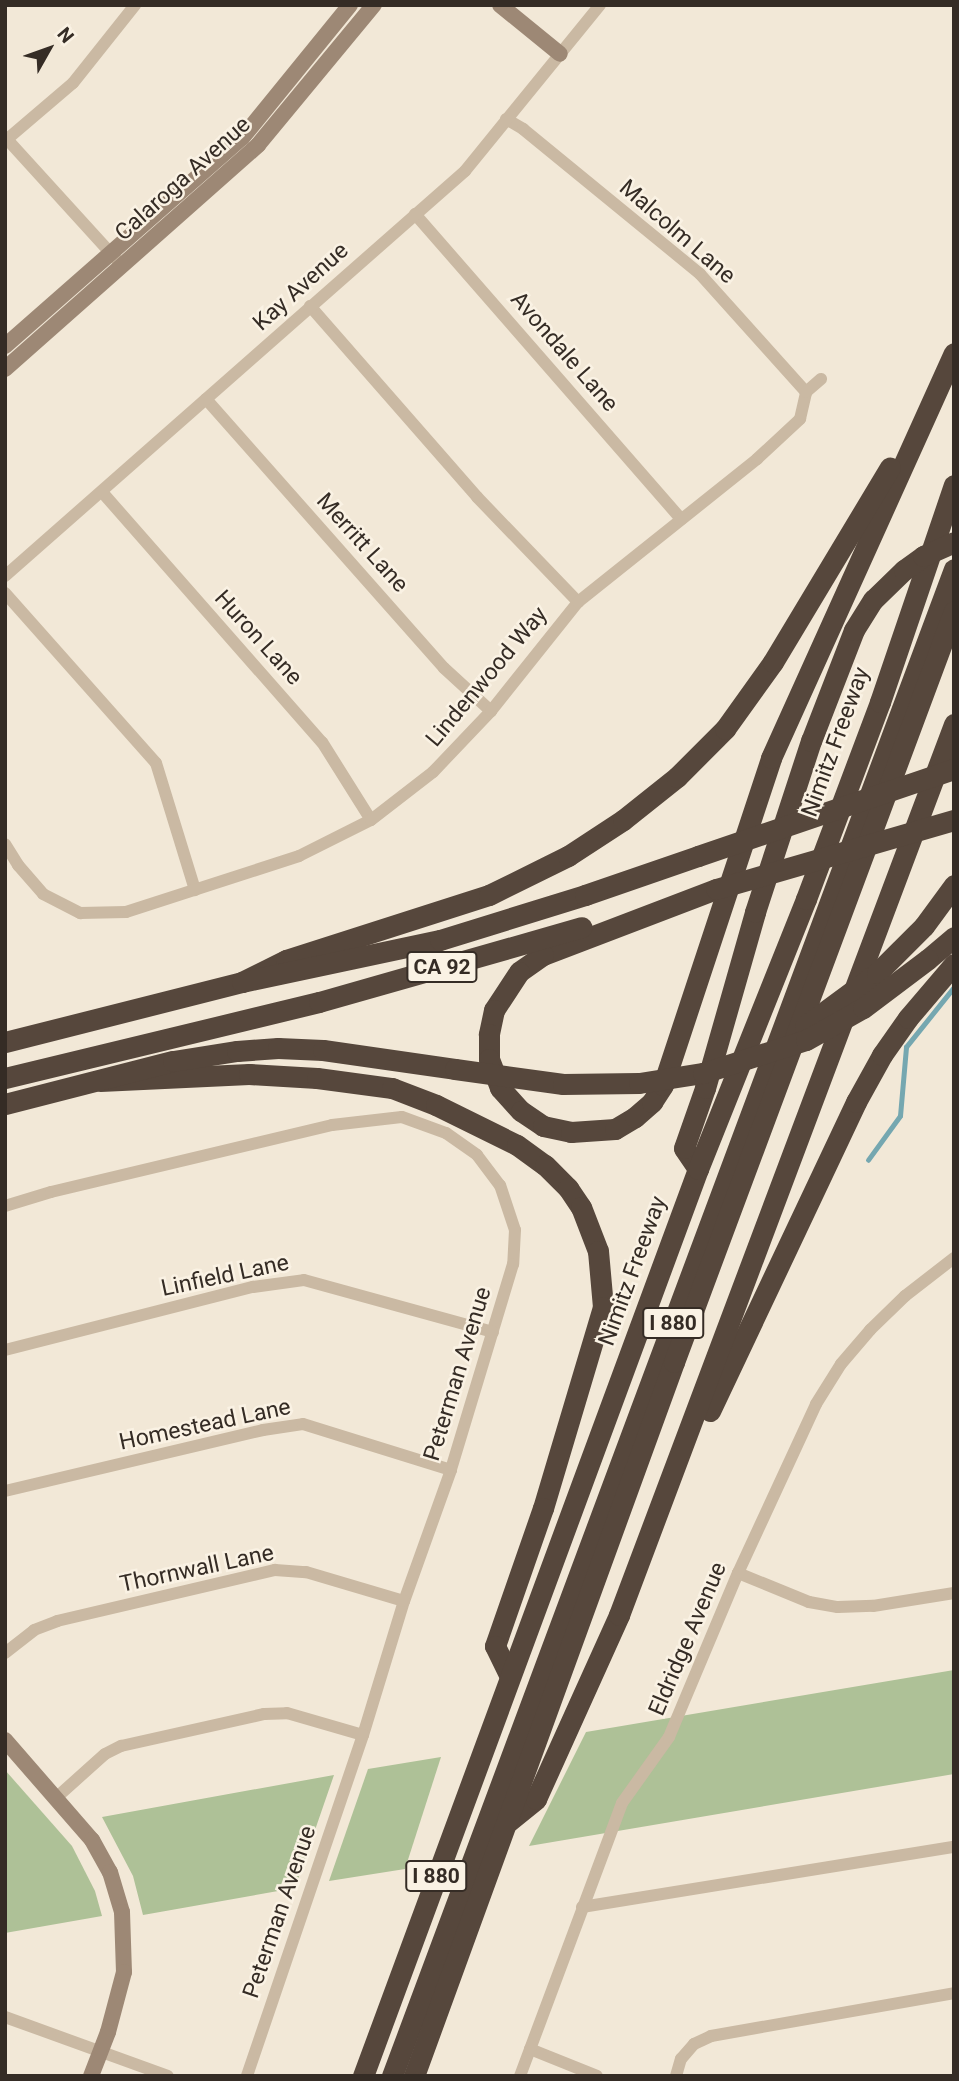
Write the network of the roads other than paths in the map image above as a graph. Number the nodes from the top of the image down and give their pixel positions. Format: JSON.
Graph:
{"nodes":[{"id":1,"x":135,"y":5,"type":"edge"},
{"id":2,"x":350,"y":5,"type":"edge"},
{"id":3,"x":374,"y":5,"type":"edge"},
{"id":4,"x":500,"y":5,"type":"edge"},
{"id":5,"x":600,"y":5,"type":"edge"},
{"id":6,"x":560,"y":54,"type":"junction"},
{"id":7,"x":506,"y":119,"type":"junction"},
{"id":8,"x":6,"y":139,"type":"edge"},
{"id":9,"x":415,"y":214,"type":"junction"},
{"id":10,"x":109,"y":251,"type":"junction"},
{"id":11,"x":122,"y":265,"type":"junction"},
{"id":12,"x":310,"y":306,"type":"junction"},
{"id":13,"x":5,"y":345,"type":"edge"},
{"id":14,"x":954,"y":353,"type":"edge"},
{"id":15,"x":5,"y":369,"type":"edge"},
{"id":16,"x":943,"y":376,"type":"junction"},
{"id":17,"x":821,"y":379,"type":"dead end"},
{"id":18,"x":806,"y":392,"type":"junction"},
{"id":19,"x":206,"y":399,"type":"junction"},
{"id":20,"x":954,"y":485,"type":"edge"},
{"id":21,"x":102,"y":492,"type":"junction"},
{"id":22,"x":681,"y":519,"type":"junction"},
{"id":23,"x":954,"y":542,"type":"edge"},
{"id":24,"x":954,"y":569,"type":"edge"},
{"id":25,"x":5,"y":576,"type":"edge"},
{"id":26,"x":5,"y":593,"type":"edge"},
{"id":27,"x":578,"y":602,"type":"junction"},
{"id":28,"x":954,"y":611,"type":"edge"},
{"id":29,"x":491,"y":711,"type":"junction"},
{"id":30,"x":954,"y":724,"type":"edge"},
{"id":31,"x":954,"y":769,"type":"edge"},
{"id":32,"x":954,"y":781,"type":"edge"},
{"id":33,"x":371,"y":820,"type":"junction"},
{"id":34,"x":954,"y":820,"type":"edge"},
{"id":35,"x":806,"y":821,"type":"junction"},
{"id":36,"x":5,"y":844,"type":"edge"},
{"id":37,"x":954,"y":885,"type":"edge"},
{"id":38,"x":716,"y":889,"type":"junction"},
{"id":39,"x":195,"y":890,"type":"junction"},
{"id":40,"x":954,"y":937,"type":"edge"},
{"id":41,"x":954,"y":964,"type":"edge"},
{"id":42,"x":242,"y":982,"type":"junction"},
{"id":43,"x":5,"y":1042,"type":"edge"},
{"id":44,"x":768,"y":1051,"type":"junction"},
{"id":45,"x":5,"y":1078,"type":"edge"},
{"id":46,"x":100,"y":1081,"type":"junction"},
{"id":47,"x":5,"y":1104,"type":"edge"},
{"id":48,"x":698,"y":1169,"type":"junction"},
{"id":49,"x":5,"y":1206,"type":"edge"},
{"id":50,"x":954,"y":1258,"type":"edge"},
{"id":51,"x":493,"y":1332,"type":"junction"},
{"id":52,"x":5,"y":1349,"type":"edge"},
{"id":53,"x":452,"y":1470,"type":"junction"},
{"id":54,"x":5,"y":1491,"type":"edge"},
{"id":55,"x":647,"y":1542,"type":"junction"},
{"id":56,"x":738,"y":1573,"type":"junction"},
{"id":57,"x":954,"y":1593,"type":"edge"},
{"id":58,"x":404,"y":1601,"type":"junction"},
{"id":59,"x":5,"y":1653,"type":"edge"},
{"id":60,"x":509,"y":1675,"type":"junction"},
{"id":61,"x":363,"y":1735,"type":"junction"},
{"id":62,"x":5,"y":1740,"type":"edge"},
{"id":63,"x":57,"y":1797,"type":"junction"},
{"id":64,"x":508,"y":1822,"type":"junction"},
{"id":65,"x":954,"y":1846,"type":"edge"},
{"id":66,"x":582,"y":1907,"type":"junction"},
{"id":67,"x":954,"y":1993,"type":"edge"},
{"id":68,"x":5,"y":2017,"type":"edge"},
{"id":69,"x":530,"y":2049,"type":"junction"},
{"id":70,"x":100,"y":2050,"type":"junction"},
{"id":71,"x":91,"y":2076,"type":"edge"},
{"id":72,"x":168,"y":2076,"type":"edge"},
{"id":73,"x":247,"y":2076,"type":"edge"},
{"id":74,"x":363,"y":2076,"type":"edge"},
{"id":75,"x":391,"y":2076,"type":"edge"},
{"id":76,"x":414,"y":2076,"type":"edge"},
{"id":77,"x":520,"y":2076,"type":"edge"},
{"id":78,"x":597,"y":2076,"type":"edge"},
{"id":79,"x":676,"y":2076,"type":"edge"}],
"edges":[{"from":1,"to":8,"type":"street"},
{"from":2,"to":10,"type":"street","name":"Calaroga Avenue"},
{"from":3,"to":11,"type":"street","name":"Calaroga Avenue"},
{"from":4,"to":6,"type":"street"},
{"from":5,"to":6,"type":"street","name":"Kay Avenue"},
{"from":6,"to":7,"type":"street","name":"Kay Avenue"},
{"from":7,"to":9,"type":"street","name":"Kay Avenue"},
{"from":7,"to":18,"type":"street","name":"Malcolm Lane"},
{"from":8,"to":10,"type":"street"},
{"from":9,"to":12,"type":"street","name":"Kay Avenue"},
{"from":9,"to":22,"type":"street","name":"Avondale Lane"},
{"from":10,"to":11,"type":"street"},
{"from":10,"to":13,"type":"street","name":"Calaroga Avenue"},
{"from":11,"to":15,"type":"street","name":"Calaroga Avenue"},
{"from":12,"to":19,"type":"street","name":"Kay Avenue"},
{"from":12,"to":27,"type":"street"},
{"from":14,"to":16,"type":"highway"},
{"from":16,"to":38,"type":"highway"},
{"from":16,"to":42,"type":"highway"},
{"from":17,"to":18,"type":"street","name":"Lindenwood Way"},
{"from":18,"to":22,"type":"street","name":"Lindenwood Way"},
{"from":19,"to":21,"type":"street","name":"Kay Avenue"},
{"from":19,"to":29,"type":"street","name":"Merritt Lane"},
{"from":20,"to":48,"type":"highway","name":"Nimitz Freeway","number":"I 880"},
{"from":21,"to":25,"type":"street","name":"Kay Avenue"},
{"from":21,"to":33,"type":"street","name":"Huron Lane"},
{"from":22,"to":27,"type":"street","name":"Lindenwood Way"},
{"from":23,"to":48,"type":"highway","bridge":true},
{"from":24,"to":75,"type":"highway","number":"I 880"},
{"from":26,"to":39,"type":"street"},
{"from":27,"to":29,"type":"street","name":"Lindenwood Way"},
{"from":28,"to":64,"type":"highway","number":"I 880"},
{"from":29,"to":33,"type":"street","name":"Lindenwood Way"},
{"from":30,"to":55,"type":"highway"},
{"from":31,"to":35,"type":"highway","bridge":true},
{"from":32,"to":35,"type":"highway","number":"CA 92","bridge":true},
{"from":33,"to":39,"type":"street","name":"Lindenwood Way"},
{"from":34,"to":38,"type":"highway","number":"CA 92","bridge":true},
{"from":35,"to":42,"type":"highway","number":"CA 92","bridge":true},
{"from":36,"to":39,"type":"street","name":"Lindenwood Way"},
{"from":37,"to":44,"type":"highway","bridge":true},
{"from":38,"to":45,"type":"highway","number":"CA 92"},
{"from":40,"to":44,"type":"highway","bridge":true},
{"from":41,"to":55,"type":"highway"},
{"from":42,"to":43,"type":"highway","number":"CA 92"},
{"from":44,"to":46,"type":"highway","bridge":true},
{"from":46,"to":47,"type":"highway"},
{"from":46,"to":60,"type":"highway"},
{"from":48,"to":60,"type":"highway","name":"Nimitz Freeway","number":"I 880"},
{"from":49,"to":51,"type":"street","name":"Peterman Avenue"},
{"from":50,"to":56,"type":"street","name":"Eldridge Avenue"},
{"from":51,"to":52,"type":"street","name":"Linfield Lane"},
{"from":51,"to":53,"type":"street","name":"Peterman Avenue"},
{"from":53,"to":54,"type":"street","name":"Homestead Lane"},
{"from":53,"to":58,"type":"street","name":"Peterman Avenue"},
{"from":55,"to":64,"type":"highway"},
{"from":56,"to":57,"type":"street"},
{"from":56,"to":66,"type":"street","name":"Eldridge Avenue"},
{"from":58,"to":59,"type":"street","name":"Thornwall Lane"},
{"from":58,"to":61,"type":"street","name":"Peterman Avenue"},
{"from":60,"to":74,"type":"highway","name":"Nimitz Freeway","number":"I 880"},
{"from":61,"to":63,"type":"street"},
{"from":61,"to":73,"type":"street","name":"Peterman Avenue"},
{"from":62,"to":63,"type":"street"},
{"from":63,"to":70,"type":"street"},
{"from":64,"to":76,"type":"highway","number":"I 880"},
{"from":65,"to":66,"type":"street"},
{"from":66,"to":69,"type":"street","name":"Eldridge Avenue"},
{"from":67,"to":79,"type":"street"},
{"from":68,"to":70,"type":"street"},
{"from":69,"to":77,"type":"street","name":"Eldridge Avenue"},
{"from":69,"to":78,"type":"street"},
{"from":70,"to":71,"type":"street"},
{"from":70,"to":72,"type":"street"}]}
